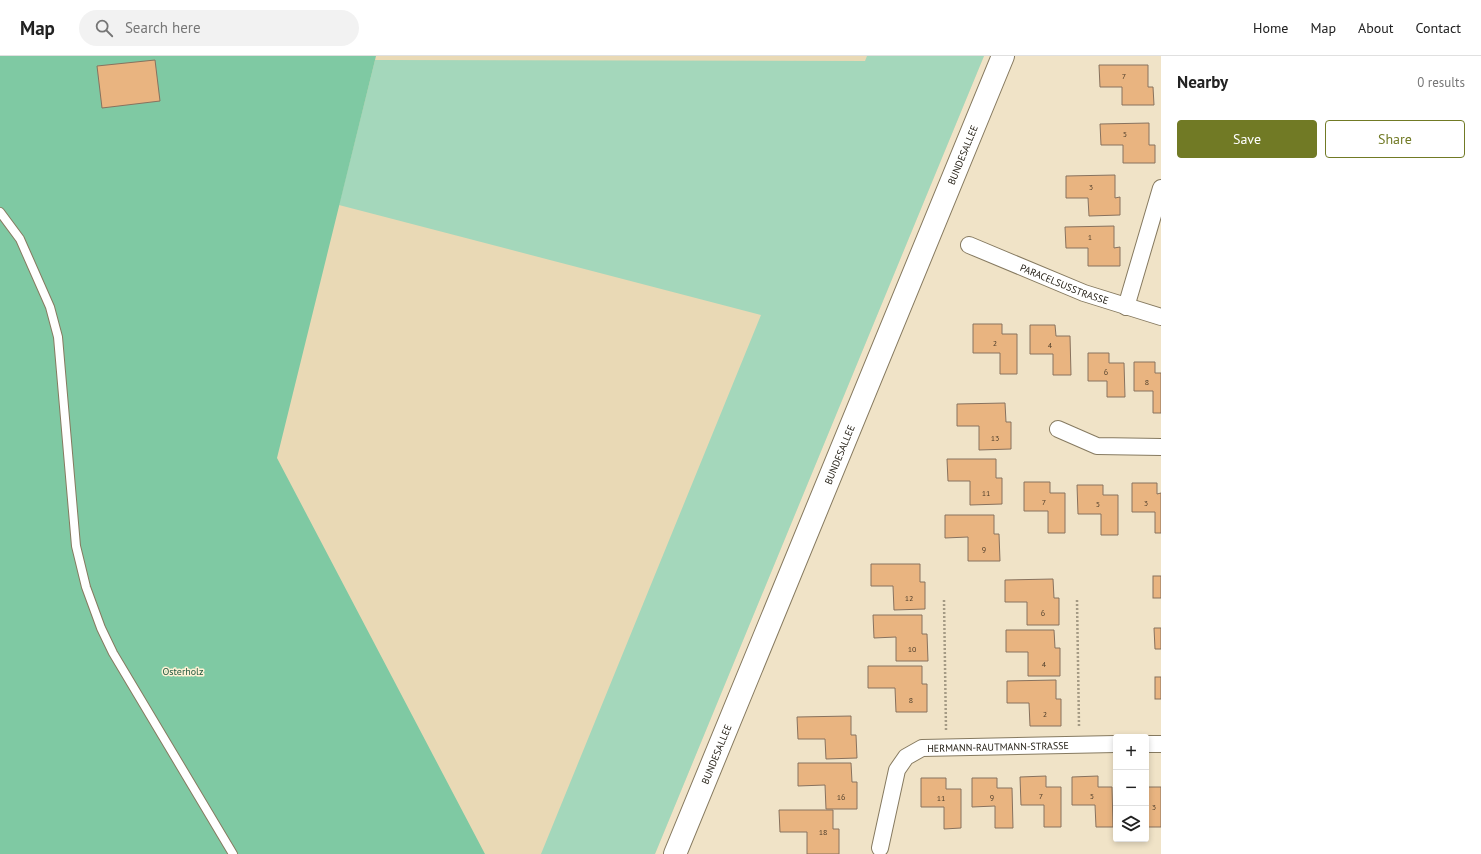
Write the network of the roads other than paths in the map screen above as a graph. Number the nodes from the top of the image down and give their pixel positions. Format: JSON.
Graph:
{"nodes":[{"id":1,"x":1003,"y":56,"type":"edge"},
{"id":2,"x":1161,"y":188,"type":"edge"},
{"id":3,"x":0,"y":212,"type":"edge"},
{"id":4,"x":969,"y":245,"type":"dead end"},
{"id":5,"x":1126,"y":307,"type":"junction"},
{"id":6,"x":1161,"y":317,"type":"edge"},
{"id":7,"x":1058,"y":430,"type":"dead end"},
{"id":8,"x":1161,"y":447,"type":"edge"},
{"id":9,"x":1113,"y":744,"type":"edge"},
{"id":10,"x":1149,"y":744,"type":"edge"},
{"id":11,"x":1161,"y":744,"type":"edge"},
{"id":12,"x":880,"y":848,"type":"dead end"},
{"id":13,"x":233,"y":854,"type":"edge"},
{"id":14,"x":675,"y":854,"type":"edge"}],
"edges":[{"from":1,"to":14,"type":"main road","name":"BUNDESALLEE"},
{"from":2,"to":5,"type":"street"},
{"from":3,"to":13,"type":"lane"},
{"from":4,"to":5,"type":"street","name":"PARACELSUSSTRASSE"},
{"from":5,"to":6,"type":"street","name":"PARACELSUSSTRASSE"},
{"from":7,"to":8,"type":"street"},
{"from":9,"to":12,"type":"street","name":"HERMANN-RAUTMANN-STRASSE"},
{"from":10,"to":11,"type":"street"}]}
